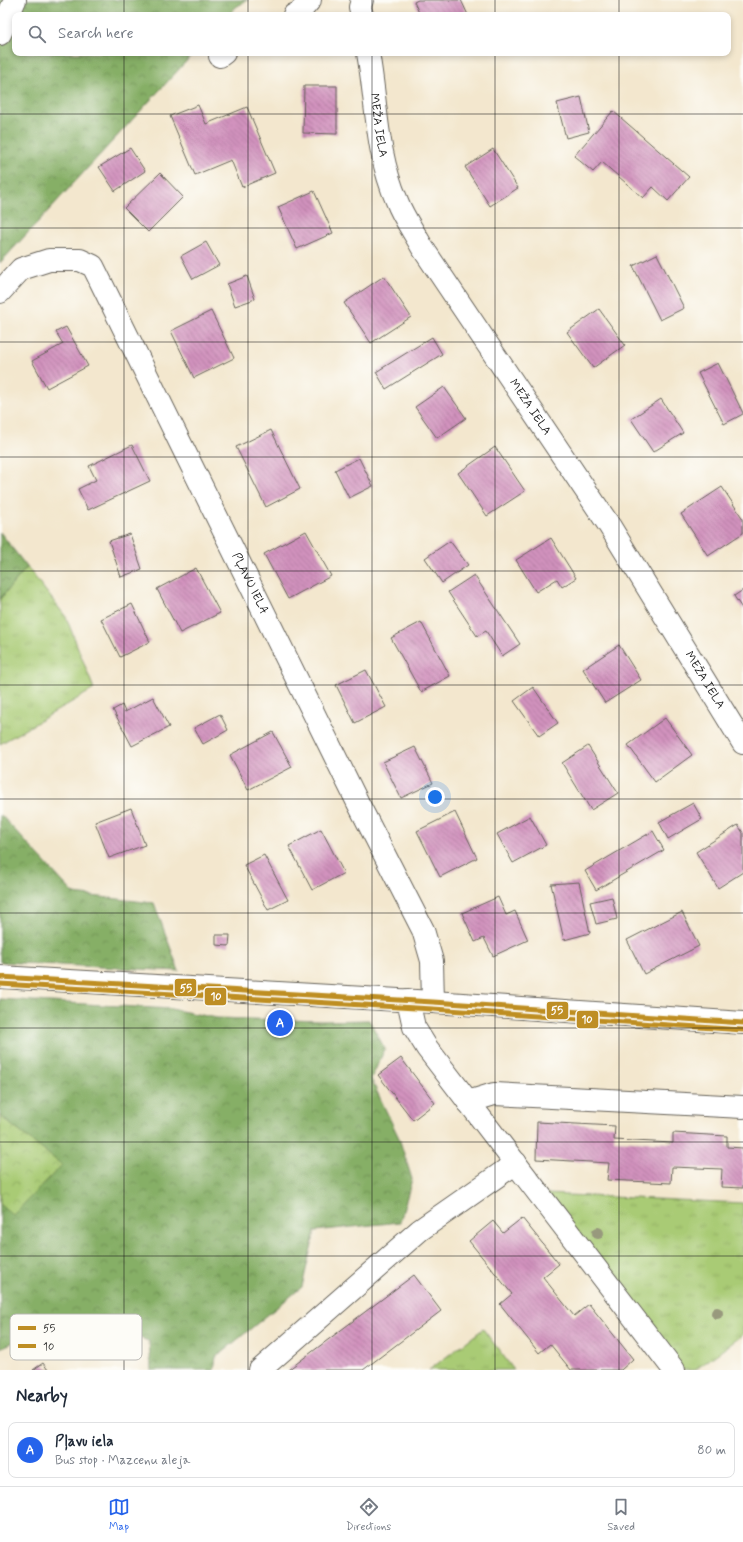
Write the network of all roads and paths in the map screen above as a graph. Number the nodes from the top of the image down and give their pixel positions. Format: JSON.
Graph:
{"nodes":[{"id":1,"x":15,"y":0,"type":"edge"},
{"id":2,"x":310,"y":0,"type":"edge"},
{"id":3,"x":300,"y":12,"type":"edge"},
{"id":4,"x":0,"y":34,"type":"edge"},
{"id":5,"x":369,"y":56,"type":"edge"},
{"id":6,"x":0,"y":292,"type":"edge"},
{"id":7,"x":743,"y":743,"type":"edge"},
{"id":8,"x":0,"y":976,"type":"edge"},
{"id":9,"x":408,"y":1000,"type":"junction"},
{"id":10,"x":433,"y":1002,"type":"junction"},
{"id":11,"x":743,"y":1023,"type":"edge"},
{"id":12,"x":468,"y":1102,"type":"junction"},
{"id":13,"x":743,"y":1107,"type":"edge"},
{"id":14,"x":516,"y":1163,"type":"junction"},
{"id":15,"x":260,"y":1370,"type":"edge"},
{"id":16,"x":674,"y":1370,"type":"edge"}],
"edges":[{"from":1,"to":4,"type":"street"},
{"from":2,"to":3,"type":"street"},
{"from":5,"to":7,"type":"street","name":"MEŽA IELA"},
{"from":6,"to":10,"type":"street","name":"PĻAVU IELA"},
{"from":8,"to":9,"type":"street"},
{"from":9,"to":10,"type":"street"},
{"from":9,"to":12,"type":"street"},
{"from":10,"to":11,"type":"street"},
{"from":12,"to":13,"type":"street"},
{"from":12,"to":14,"type":"street"},
{"from":14,"to":15,"type":"street"},
{"from":14,"to":16,"type":"street"}]}
